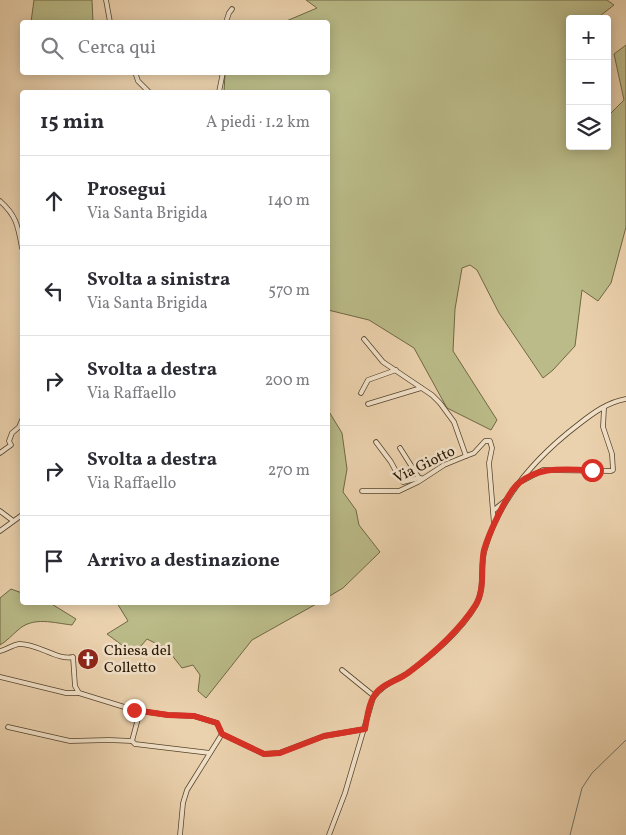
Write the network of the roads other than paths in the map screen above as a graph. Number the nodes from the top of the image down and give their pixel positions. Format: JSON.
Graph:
{"nodes":[{"id":1,"x":106,"y":0,"type":"edge"},
{"id":2,"x":232,"y":9,"type":"dead end"},
{"id":3,"x":110,"y":20,"type":"edge"},
{"id":4,"x":227,"y":20,"type":"edge"},
{"id":5,"x":136,"y":75,"type":"edge"},
{"id":6,"x":222,"y":75,"type":"edge"},
{"id":7,"x":147,"y":90,"type":"edge"},
{"id":8,"x":219,"y":90,"type":"edge"},
{"id":9,"x":0,"y":201,"type":"edge"},
{"id":10,"x":20,"y":238,"type":"edge"},
{"id":11,"x":364,"y":339,"type":"dead end"},
{"id":12,"x":396,"y":370,"type":"junction"},
{"id":13,"x":422,"y":388,"type":"junction"},
{"id":14,"x":361,"y":393,"type":"dead end"},
{"id":15,"x":626,"y":399,"type":"edge"},
{"id":16,"x":368,"y":404,"type":"dead end"},
{"id":17,"x":604,"y":408,"type":"junction"},
{"id":18,"x":20,"y":423,"type":"edge"},
{"id":19,"x":376,"y":442,"type":"dead end"},
{"id":20,"x":400,"y":448,"type":"dead end"},
{"id":21,"x":0,"y":452,"type":"edge"},
{"id":22,"x":466,"y":456,"type":"junction"},
{"id":23,"x":421,"y":478,"type":"junction"},
{"id":24,"x":518,"y":483,"type":"junction"},
{"id":25,"x":362,"y":491,"type":"dead end"},
{"id":26,"x":507,"y":499,"type":"junction"},
{"id":27,"x":494,"y":510,"type":"junction"},
{"id":28,"x":0,"y":511,"type":"edge"},
{"id":29,"x":20,"y":516,"type":"edge"},
{"id":30,"x":12,"y":520,"type":"junction"},
{"id":31,"x":494,"y":526,"type":"junction"},
{"id":32,"x":0,"y":531,"type":"edge"},
{"id":33,"x":0,"y":651,"type":"edge"},
{"id":34,"x":342,"y":670,"type":"dead end"},
{"id":35,"x":0,"y":677,"type":"edge"},
{"id":36,"x":79,"y":693,"type":"junction"},
{"id":37,"x":374,"y":696,"type":"junction"},
{"id":38,"x":140,"y":710,"type":"junction"},
{"id":39,"x":8,"y":727,"type":"dead end"},
{"id":40,"x":365,"y":729,"type":"junction"},
{"id":41,"x":222,"y":734,"type":"junction"},
{"id":42,"x":132,"y":741,"type":"junction"},
{"id":43,"x":210,"y":753,"type":"junction"},
{"id":44,"x":180,"y":835,"type":"edge"},
{"id":45,"x":330,"y":835,"type":"edge"}],
"edges":[{"from":1,"to":3,"type":"street"},
{"from":2,"to":4,"type":"street"},
{"from":5,"to":7,"type":"street"},
{"from":6,"to":8,"type":"street"},
{"from":9,"to":10,"type":"street"},
{"from":11,"to":12,"type":"street"},
{"from":12,"to":13,"type":"street"},
{"from":12,"to":14,"type":"street"},
{"from":13,"to":16,"type":"street"},
{"from":13,"to":22,"type":"street"},
{"from":15,"to":17,"type":"street"},
{"from":17,"to":24,"type":"street"},
{"from":17,"to":24,"type":"street"},
{"from":18,"to":21,"type":"street"},
{"from":19,"to":23,"type":"street"},
{"from":20,"to":23,"type":"street"},
{"from":22,"to":23,"type":"street","name":"Via Giotto"},
{"from":22,"to":27,"type":"street","name":"Via Giotto"},
{"from":23,"to":25,"type":"street","name":"Via Giotto"},
{"from":24,"to":26,"type":"street"},
{"from":26,"to":27,"type":"street"},
{"from":26,"to":31,"type":"street"},
{"from":27,"to":31,"type":"street"},
{"from":28,"to":30,"type":"street"},
{"from":29,"to":30,"type":"street"},
{"from":30,"to":32,"type":"street"},
{"from":31,"to":37,"type":"street"},
{"from":33,"to":36,"type":"street"},
{"from":34,"to":37,"type":"street"},
{"from":35,"to":36,"type":"street"},
{"from":36,"to":38,"type":"street"},
{"from":37,"to":40,"type":"street"},
{"from":38,"to":41,"type":"street"},
{"from":38,"to":42,"type":"street"},
{"from":39,"to":42,"type":"street"},
{"from":40,"to":41,"type":"street"},
{"from":40,"to":45,"type":"street"},
{"from":41,"to":43,"type":"street"},
{"from":42,"to":43,"type":"street"},
{"from":43,"to":44,"type":"street"}]}
